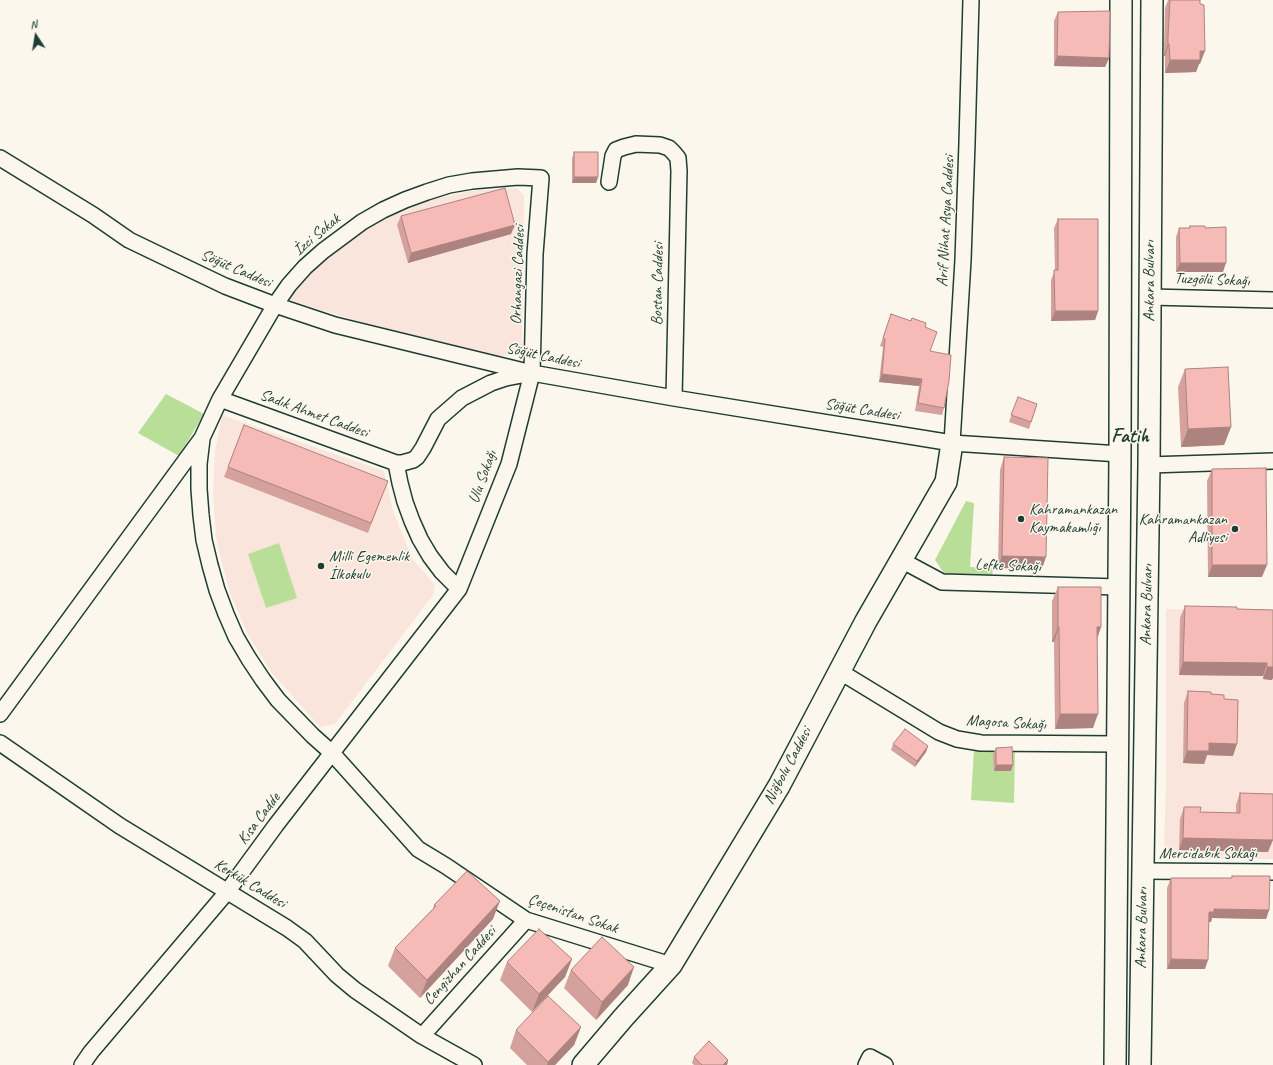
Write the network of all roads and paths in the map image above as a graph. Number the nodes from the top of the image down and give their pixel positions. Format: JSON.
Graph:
{"nodes":[{"id":1,"x":971,"y":0,"type":"edge"},
{"id":2,"x":1121,"y":0,"type":"edge"},
{"id":3,"x":1152,"y":0,"type":"edge"},
{"id":4,"x":0,"y":158,"type":"edge"},
{"id":5,"x":541,"y":178,"type":"joint"},
{"id":6,"x":609,"y":182,"type":"dead end"},
{"id":7,"x":1150,"y":297,"type":"junction"},
{"id":8,"x":1273,"y":300,"type":"edge"},
{"id":9,"x":275,"y":305,"type":"junction"},
{"id":10,"x":532,"y":373,"type":"junction"},
{"id":11,"x":674,"y":398,"type":"junction"},
{"id":12,"x":220,"y":399,"type":"junction"},
{"id":13,"x":202,"y":438,"type":"junction"},
{"id":14,"x":952,"y":443,"type":"junction"},
{"id":15,"x":1120,"y":454,"type":"junction"},
{"id":16,"x":1273,"y":461,"type":"edge"},
{"id":17,"x":396,"y":463,"type":"junction"},
{"id":18,"x":1149,"y":465,"type":"junction"},
{"id":19,"x":901,"y":560,"type":"junction"},
{"id":20,"x":1119,"y":587,"type":"junction"},
{"id":21,"x":459,"y":589,"type":"junction"},
{"id":22,"x":840,"y":671,"type":"junction"},
{"id":23,"x":0,"y":714,"type":"edge"},
{"id":24,"x":0,"y":743,"type":"edge"},
{"id":25,"x":1117,"y":744,"type":"junction"},
{"id":26,"x":332,"y":753,"type":"junction"},
{"id":27,"x":1143,"y":871,"type":"junction"},
{"id":28,"x":1273,"y":872,"type":"edge"},
{"id":29,"x":227,"y":892,"type":"junction"},
{"id":30,"x":526,"y":920,"type":"junction"},
{"id":31,"x":671,"y":966,"type":"junction"},
{"id":32,"x":422,"y":1036,"type":"junction"},
{"id":33,"x":82,"y":1065,"type":"edge"},
{"id":34,"x":474,"y":1065,"type":"edge"},
{"id":35,"x":583,"y":1065,"type":"edge"},
{"id":36,"x":866,"y":1065,"type":"edge"},
{"id":37,"x":885,"y":1065,"type":"edge"},
{"id":38,"x":1115,"y":1065,"type":"edge"},
{"id":39,"x":1140,"y":1065,"type":"edge"}],
"edges":[{"from":1,"to":14,"type":"street","name":"Arif Nihat Asya Caddesi"},
{"from":2,"to":15,"type":"main road","name":"Ankara Bulvarı"},
{"from":3,"to":7,"type":"main road","name":"Ankara Bulvarı"},
{"from":4,"to":9,"type":"street","name":"Söğüt Caddesi"},
{"from":5,"to":9,"type":"street","name":"İzci Sokak"},
{"from":5,"to":10,"type":"street","name":"Orhangazi Caddesi"},
{"from":6,"to":11,"type":"street","name":"Bostan Caddesi"},
{"from":7,"to":8,"type":"street","name":"Tuzgölü Sokağı"},
{"from":7,"to":18,"type":"main road","name":"Ankara Bulvarı"},
{"from":9,"to":10,"type":"street","name":"Söğüt Caddesi"},
{"from":9,"to":12,"type":"street","name":"İzci Sokak"},
{"from":10,"to":11,"type":"street","name":"Söğüt Caddesi"},
{"from":10,"to":17,"type":"street"},
{"from":10,"to":21,"type":"street","name":"Ulu Sokağı"},
{"from":11,"to":14,"type":"street","name":"Söğüt Caddesi"},
{"from":12,"to":13,"type":"street","name":"İzci Sokak"},
{"from":12,"to":17,"type":"street","name":"Sadık Ahmet Caddesi"},
{"from":13,"to":23,"type":"street"},
{"from":13,"to":26,"type":"street","name":"Çeçenistan Sokak"},
{"from":14,"to":15,"type":"street","name":"Söğüt Caddesi"},
{"from":14,"to":19,"type":"main road","name":"Niğbolu Caddesi"},
{"from":15,"to":20,"type":"main road","name":"Ankara Bulvarı"},
{"from":16,"to":18,"type":"street"},
{"from":17,"to":21,"type":"street"},
{"from":18,"to":27,"type":"main road","name":"Ankara Bulvarı"},
{"from":19,"to":20,"type":"street","name":"Lefke Sokağı"},
{"from":19,"to":22,"type":"main road","name":"Niğbolu Caddesi"},
{"from":20,"to":25,"type":"main road","name":"Ankara Bulvarı"},
{"from":21,"to":26,"type":"street","name":"Kısa Cadde"},
{"from":22,"to":25,"type":"street","name":"Magosa Sokağı"},
{"from":22,"to":31,"type":"main road","name":"Niğbolu Caddesi"},
{"from":24,"to":29,"type":"street","name":"Kerkük Caddesi"},
{"from":25,"to":38,"type":"main road","name":"Ankara Bulvarı"},
{"from":26,"to":29,"type":"street","name":"Kısa Cadde"},
{"from":26,"to":30,"type":"street","name":"Çeçenistan Sokak"},
{"from":27,"to":28,"type":"street","name":"Mercidabık Sokağı"},
{"from":27,"to":39,"type":"main road","name":"Ankara Bulvarı"},
{"from":29,"to":32,"type":"street","name":"Kerkük Caddesi"},
{"from":29,"to":33,"type":"street","name":"Kısa Cadde"},
{"from":30,"to":31,"type":"street","name":"Çeçenistan Sokak"},
{"from":30,"to":32,"type":"street","name":"Cengizhan Caddesi"},
{"from":31,"to":35,"type":"main road","name":"Niğbolu Caddesi"},
{"from":32,"to":34,"type":"street","name":"Kerkük Caddesi"},
{"from":36,"to":37,"type":"street"}]}
